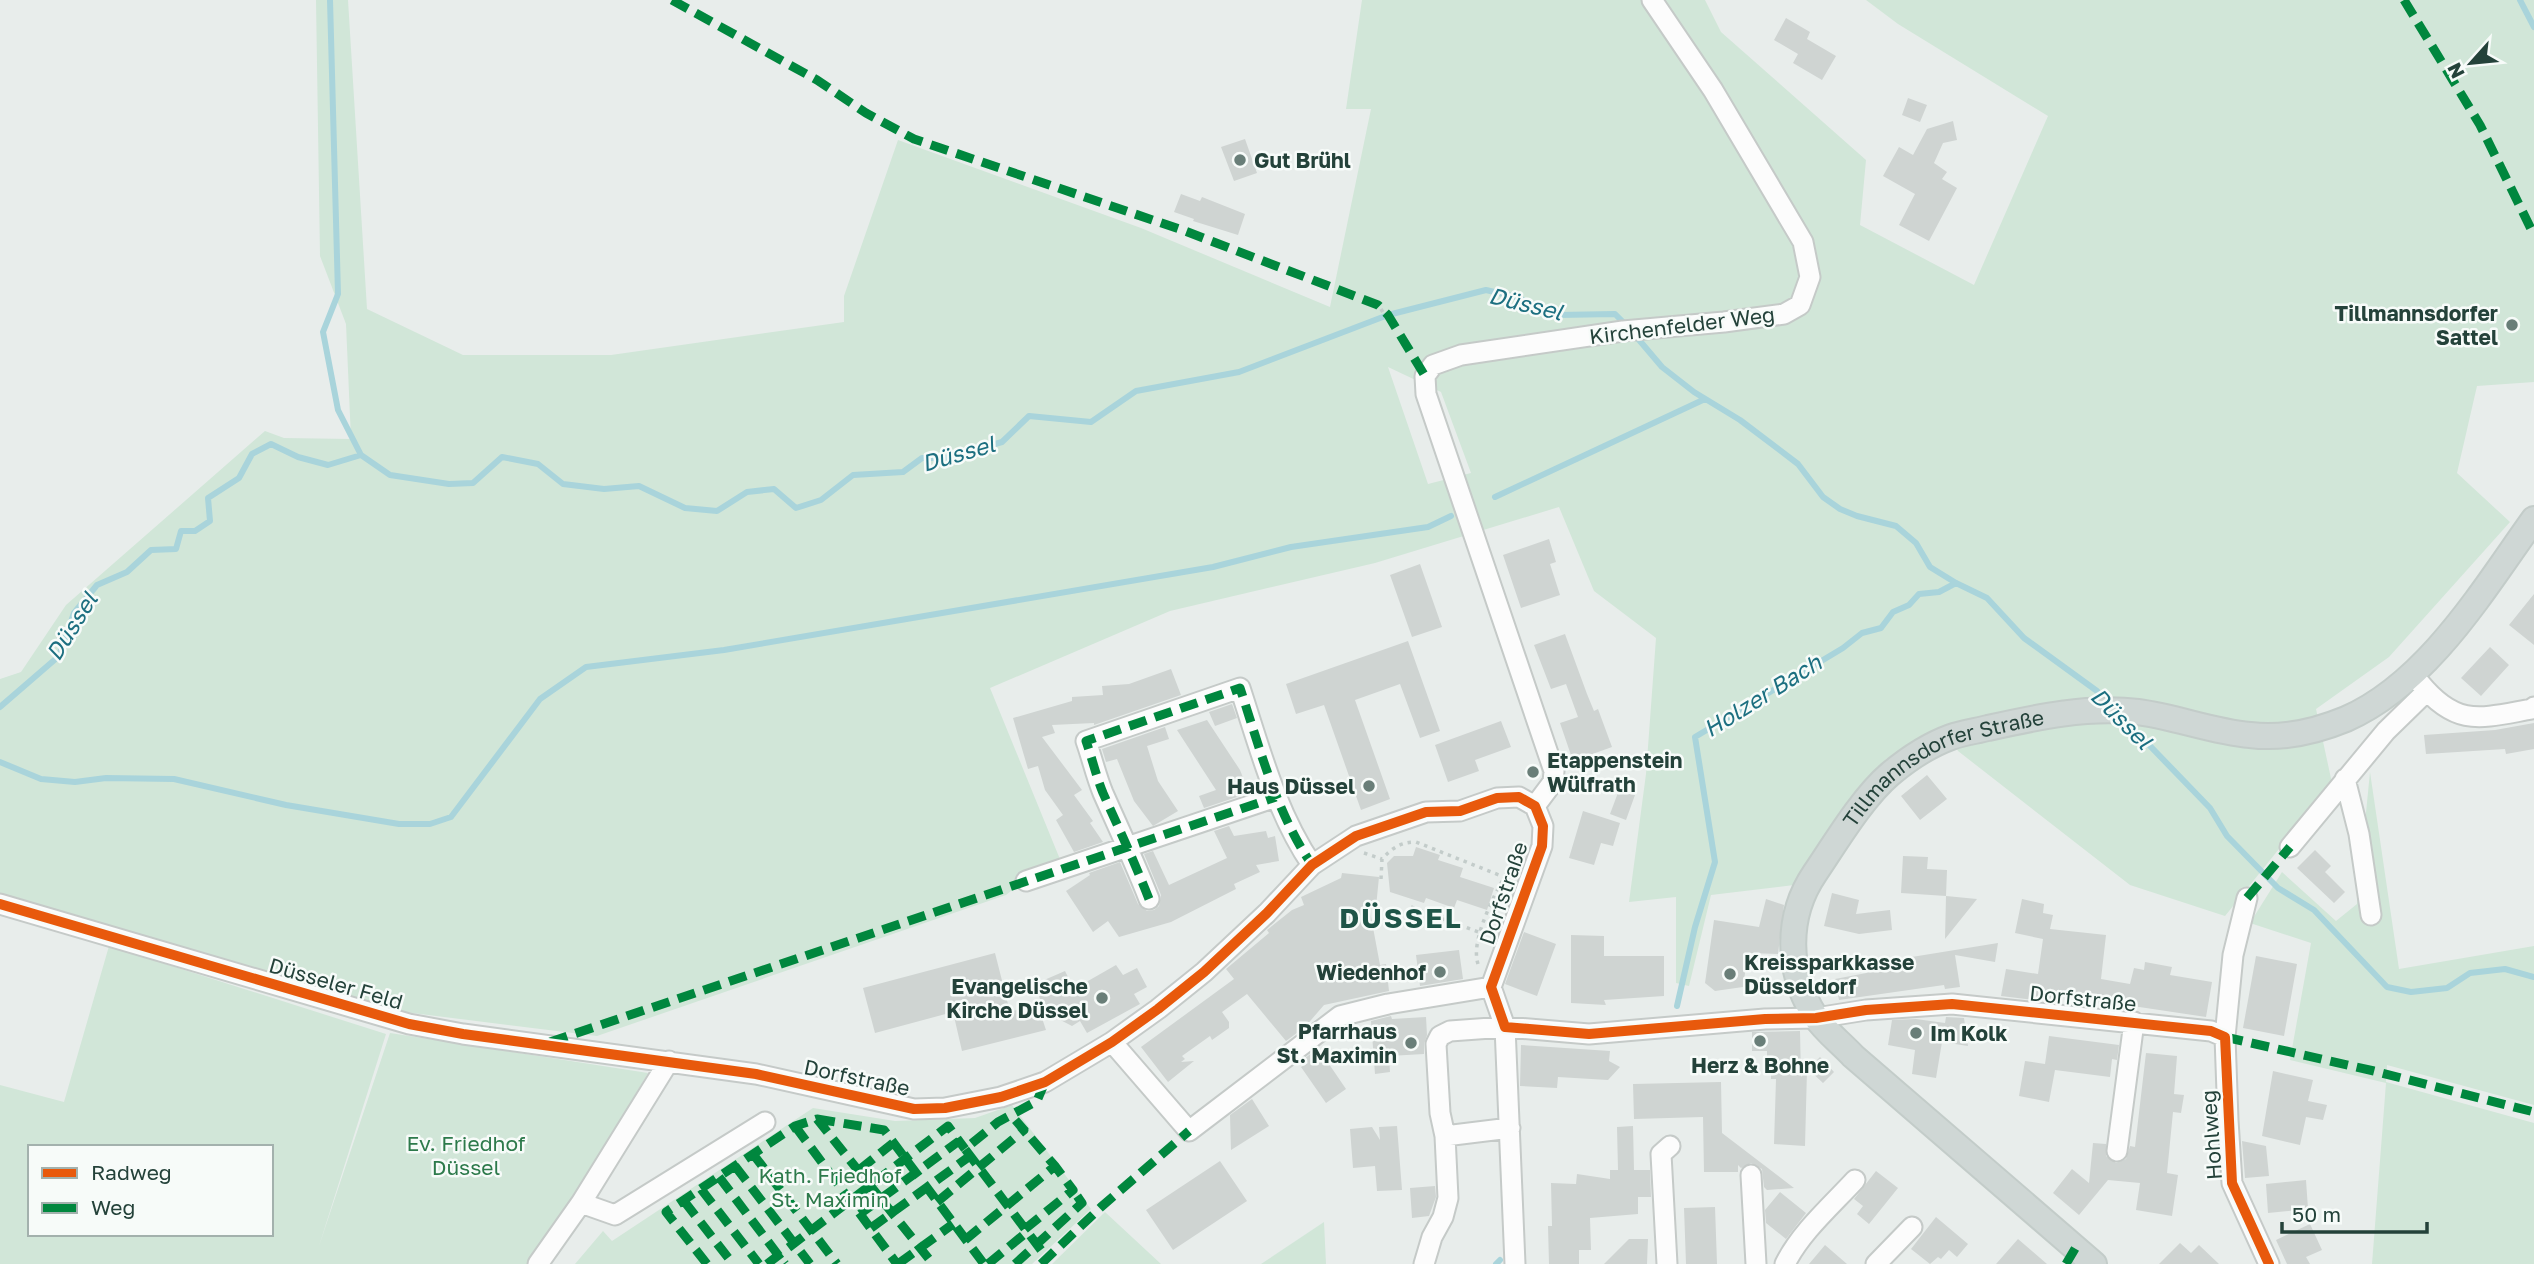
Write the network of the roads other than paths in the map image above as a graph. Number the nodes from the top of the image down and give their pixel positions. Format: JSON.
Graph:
{"nodes":[{"id":1,"x":1652,"y":0,"type":"edge"},
{"id":2,"x":2534,"y":519,"type":"edge"},
{"id":3,"x":2420,"y":682,"type":"junction"},
{"id":4,"x":2534,"y":707,"type":"edge"},
{"id":5,"x":2345,"y":779,"type":"junction"},
{"id":6,"x":1276,"y":797,"type":"junction"},
{"id":7,"x":1535,"y":806,"type":"junction"},
{"id":8,"x":1129,"y":846,"type":"junction"},
{"id":9,"x":2290,"y":847,"type":"dead end"},
{"id":10,"x":1312,"y":865,"type":"junction"},
{"id":11,"x":1026,"y":881,"type":"dead end"},
{"id":12,"x":2247,"y":898,"type":"dead end"},
{"id":13,"x":1149,"y":899,"type":"dead end"},
{"id":14,"x":0,"y":904,"type":"edge"},
{"id":15,"x":2371,"y":915,"type":"dead end"},
{"id":16,"x":1491,"y":987,"type":"junction"},
{"id":17,"x":1816,"y":1018,"type":"junction"},
{"id":18,"x":2134,"y":1022,"type":"junction"},
{"id":19,"x":1504,"y":1027,"type":"junction"},
{"id":20,"x":2225,"y":1037,"type":"junction"},
{"id":21,"x":1112,"y":1042,"type":"junction"},
{"id":22,"x":669,"y":1061,"type":"junction"},
{"id":23,"x":765,"y":1122,"type":"dead end"},
{"id":24,"x":1510,"y":1128,"type":"junction"},
{"id":25,"x":1445,"y":1136,"type":"junction"},
{"id":26,"x":1670,"y":1146,"type":"dead end"},
{"id":27,"x":2118,"y":1151,"type":"dead end"},
{"id":28,"x":1751,"y":1175,"type":"dead end"},
{"id":29,"x":1855,"y":1181,"type":"dead end"},
{"id":30,"x":581,"y":1203,"type":"junction"},
{"id":31,"x":1912,"y":1227,"type":"dead end"},
{"id":32,"x":538,"y":1264,"type":"edge"},
{"id":33,"x":1424,"y":1264,"type":"edge"},
{"id":34,"x":1516,"y":1264,"type":"edge"},
{"id":35,"x":1667,"y":1264,"type":"edge"},
{"id":36,"x":1756,"y":1264,"type":"edge"},
{"id":37,"x":1785,"y":1264,"type":"edge"},
{"id":38,"x":1876,"y":1264,"type":"edge"},
{"id":39,"x":2094,"y":1264,"type":"edge"},
{"id":40,"x":2269,"y":1264,"type":"edge"}],
"edges":[{"from":1,"to":7,"type":"street","name":"Kirchenfelder Weg"},
{"from":2,"to":3,"type":"main road","name":"Tillmannsdorfer Straße"},
{"from":3,"to":4,"type":"street"},
{"from":3,"to":5,"type":"street"},
{"from":3,"to":17,"type":"main road","name":"Tillmannsdorfer Straße"},
{"from":5,"to":9,"type":"street"},
{"from":5,"to":15,"type":"street"},
{"from":6,"to":8,"type":"street"},
{"from":6,"to":8,"type":"street"},
{"from":6,"to":10,"type":"street"},
{"from":7,"to":10,"type":"street","name":"Dorfstraße"},
{"from":7,"to":16,"type":"street","name":"Dorfstraße"},
{"from":8,"to":11,"type":"street"},
{"from":8,"to":13,"type":"street"},
{"from":10,"to":21,"type":"street","name":"Dorfstraße"},
{"from":12,"to":20,"type":"street","name":"Hohlweg"},
{"from":14,"to":22,"type":"street","name":"Düsseler Feld"},
{"from":16,"to":19,"type":"street"},
{"from":16,"to":21,"type":"street"},
{"from":17,"to":18,"type":"street","name":"Dorfstraße"},
{"from":17,"to":19,"type":"street","name":"Dorfstraße"},
{"from":17,"to":39,"type":"main road","name":"Tillmannsdorfer Straße"},
{"from":18,"to":20,"type":"street","name":"Dorfstraße"},
{"from":18,"to":27,"type":"street"},
{"from":19,"to":24,"type":"street"},
{"from":19,"to":25,"type":"street","name":"Dorfstraße"},
{"from":20,"to":40,"type":"street","name":"Hohlweg"},
{"from":21,"to":22,"type":"street","name":"Dorfstraße"},
{"from":22,"to":30,"type":"street"},
{"from":23,"to":30,"type":"street"},
{"from":24,"to":25,"type":"street"},
{"from":24,"to":34,"type":"street"},
{"from":25,"to":33,"type":"street"},
{"from":26,"to":35,"type":"street"},
{"from":28,"to":36,"type":"street"},
{"from":29,"to":37,"type":"street"},
{"from":30,"to":32,"type":"street"},
{"from":31,"to":38,"type":"street"}]}
